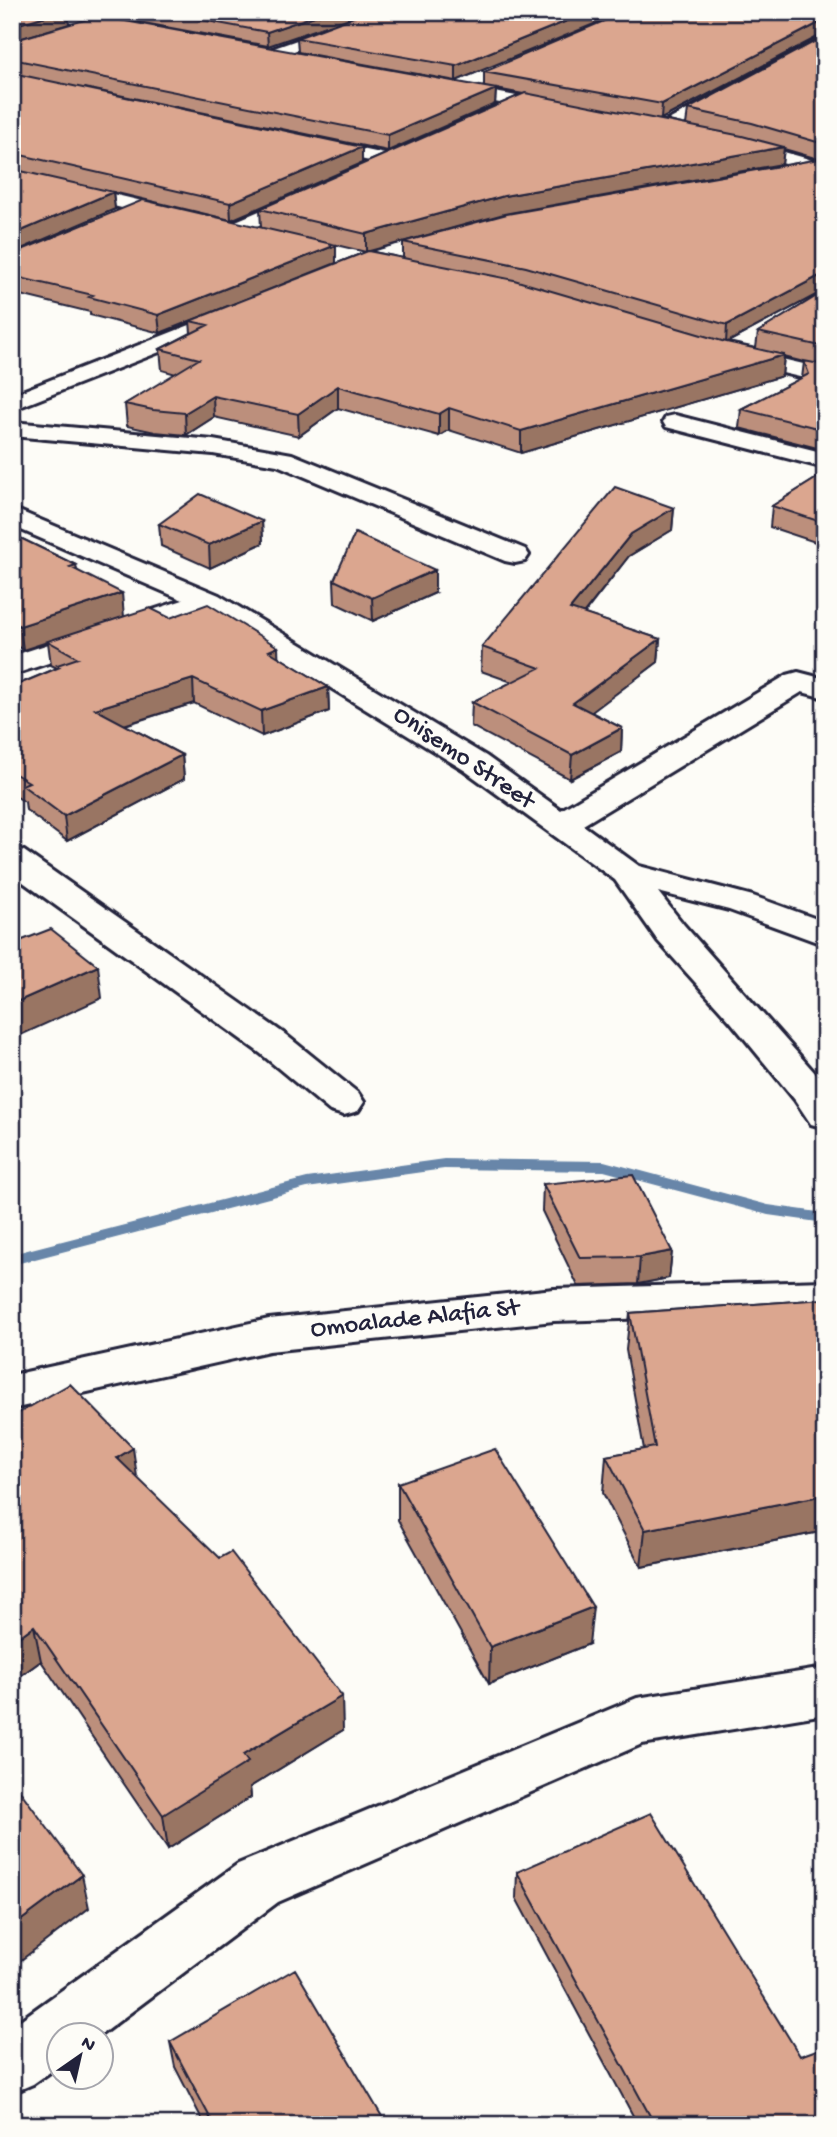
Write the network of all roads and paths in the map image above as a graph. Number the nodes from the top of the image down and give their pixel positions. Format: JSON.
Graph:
{"nodes":[{"id":1,"x":43,"y":12,"type":"edge"},
{"id":2,"x":391,"y":12,"type":"edge"},
{"id":3,"x":95,"y":24,"type":"junction"},
{"id":4,"x":148,"y":33,"type":"edge"},
{"id":5,"x":59,"y":35,"type":"edge"},
{"id":6,"x":825,"y":40,"type":"edge"},
{"id":7,"x":309,"y":62,"type":"edge"},
{"id":8,"x":481,"y":80,"type":"dead end"},
{"id":9,"x":430,"y":85,"type":"edge"},
{"id":10,"x":456,"y":90,"type":"junction"},
{"id":11,"x":522,"y":102,"type":"junction"},
{"id":12,"x":573,"y":111,"type":"edge"},
{"id":13,"x":486,"y":118,"type":"edge"},
{"id":14,"x":690,"y":134,"type":"edge"},
{"id":15,"x":717,"y":139,"type":"edge"},
{"id":16,"x":294,"y":140,"type":"edge"},
{"id":17,"x":820,"y":166,"type":"edge"},
{"id":18,"x":363,"y":171,"type":"edge"},
{"id":19,"x":775,"y":174,"type":"edge"},
{"id":20,"x":12,"y":176,"type":"edge"},
{"id":21,"x":325,"y":188,"type":"edge"},
{"id":22,"x":143,"y":207,"type":"junction"},
{"id":23,"x":118,"y":218,"type":"edge"},
{"id":24,"x":236,"y":228,"type":"junction"},
{"id":25,"x":479,"y":230,"type":"edge"},
{"id":26,"x":262,"y":235,"type":"edge"},
{"id":27,"x":327,"y":251,"type":"edge"},
{"id":28,"x":366,"y":261,"type":"junction"},
{"id":29,"x":417,"y":271,"type":"edge"},
{"id":30,"x":316,"y":281,"type":"edge"},
{"id":31,"x":252,"y":307,"type":"edge"},
{"id":32,"x":753,"y":339,"type":"dead end"},
{"id":33,"x":825,"y":376,"type":"edge"},
{"id":34,"x":12,"y":403,"type":"edge"},
{"id":35,"x":675,"y":422,"type":"dead end"},
{"id":36,"x":12,"y":429,"type":"edge"},
{"id":37,"x":825,"y":461,"type":"edge"},
{"id":38,"x":12,"y":516,"type":"edge"},
{"id":39,"x":515,"y":555,"type":"dead end"},
{"id":40,"x":209,"y":601,"type":"junction"},
{"id":41,"x":825,"y":657,"type":"edge"},
{"id":42,"x":12,"y":666,"type":"edge"},
{"id":43,"x":811,"y":685,"type":"edge"},
{"id":44,"x":560,"y":825,"type":"junction"},
{"id":45,"x":12,"y":858,"type":"edge"},
{"id":46,"x":627,"y":873,"type":"junction"},
{"id":47,"x":825,"y":934,"type":"edge"},
{"id":48,"x":344,"y":1102,"type":"dead end"},
{"id":49,"x":825,"y":1115,"type":"edge"},
{"id":50,"x":825,"y":1297,"type":"edge"},
{"id":51,"x":12,"y":1392,"type":"edge"},
{"id":52,"x":825,"y":1691,"type":"edge"},
{"id":53,"x":12,"y":2063,"type":"edge"}],
"edges":[{"from":1,"to":3,"type":"street"},
{"from":2,"to":7,"type":"street"},
{"from":3,"to":4,"type":"street"},
{"from":3,"to":5,"type":"street"},
{"from":6,"to":14,"type":"street"},
{"from":8,"to":10,"type":"street"},
{"from":9,"to":10,"type":"street"},
{"from":10,"to":11,"type":"street"},
{"from":11,"to":12,"type":"street"},
{"from":11,"to":13,"type":"street"},
{"from":15,"to":17,"type":"street"},
{"from":16,"to":18,"type":"street"},
{"from":17,"to":19,"type":"street"},
{"from":20,"to":22,"type":"street"},
{"from":21,"to":24,"type":"street"},
{"from":22,"to":23,"type":"street"},
{"from":22,"to":24,"type":"street"},
{"from":24,"to":26,"type":"street"},
{"from":25,"to":28,"type":"street"},
{"from":27,"to":28,"type":"street"},
{"from":28,"to":29,"type":"street"},
{"from":28,"to":30,"type":"street"},
{"from":31,"to":34,"type":"street"},
{"from":32,"to":33,"type":"street"},
{"from":35,"to":37,"type":"street"},
{"from":36,"to":39,"type":"street"},
{"from":38,"to":40,"type":"street","name":"Onisemo Street"},
{"from":40,"to":42,"type":"street"},
{"from":40,"to":44,"type":"street","name":"Onisemo Street"},
{"from":41,"to":43,"type":"street"},
{"from":43,"to":44,"type":"street"},
{"from":44,"to":46,"type":"street","name":"Onisemo Street"},
{"from":45,"to":48,"type":"street"},
{"from":46,"to":47,"type":"street"},
{"from":46,"to":49,"type":"street","name":"Onisemo Street"},
{"from":50,"to":51,"type":"street","name":"Omoalade Alafia St"},
{"from":52,"to":53,"type":"street"}]}
